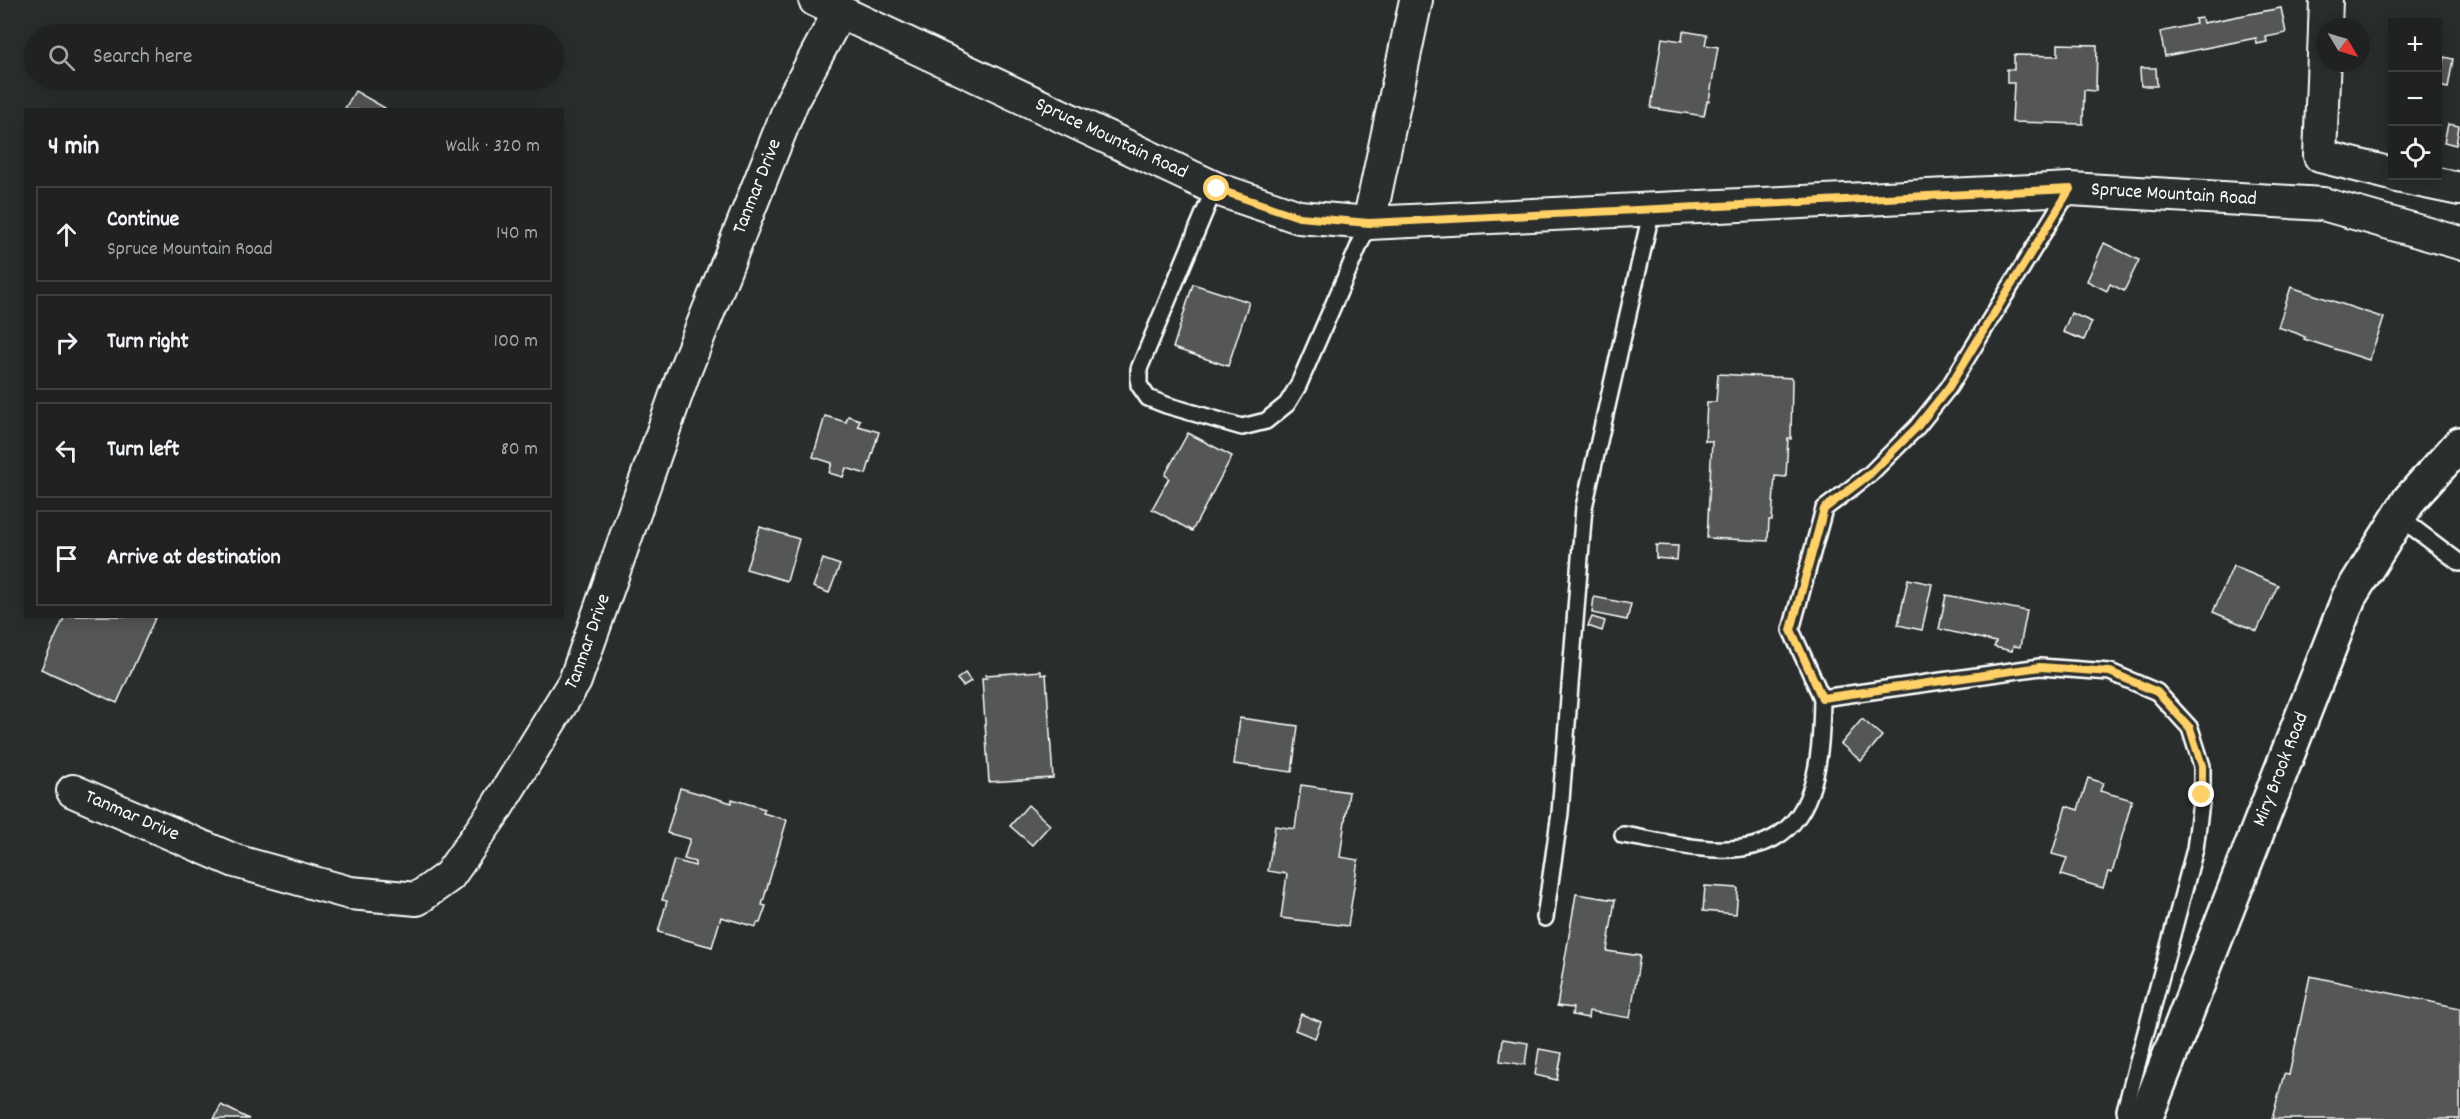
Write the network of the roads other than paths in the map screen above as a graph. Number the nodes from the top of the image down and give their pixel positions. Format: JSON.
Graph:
{"nodes":[{"id":1,"x":1416,"y":0,"type":"edge"},
{"id":2,"x":2326,"y":0,"type":"edge"},
{"id":3,"x":827,"y":6,"type":"edge"},
{"id":4,"x":2325,"y":18,"type":"edge"},
{"id":5,"x":2323,"y":72,"type":"edge"},
{"id":6,"x":2388,"y":173,"type":"edge"},
{"id":7,"x":2416,"y":180,"type":"edge"},
{"id":8,"x":1215,"y":187,"type":"junction"},
{"id":9,"x":2070,"y":189,"type":"junction"},
{"id":10,"x":2460,"y":189,"type":"edge"},
{"id":11,"x":1652,"y":209,"type":"junction"},
{"id":12,"x":1369,"y":223,"type":"junction"},
{"id":13,"x":2460,"y":243,"type":"edge"},
{"id":14,"x":2460,"y":444,"type":"edge"},
{"id":15,"x":2399,"y":517,"type":"junction"},
{"id":16,"x":2460,"y":563,"type":"edge"},
{"id":17,"x":1822,"y":698,"type":"junction"},
{"id":18,"x":73,"y":791,"type":"dead end"},
{"id":19,"x":1623,"y":835,"type":"dead end"},
{"id":20,"x":1545,"y":918,"type":"dead end"},
{"id":21,"x":2127,"y":1119,"type":"edge"},
{"id":22,"x":2145,"y":1119,"type":"edge"}],
"edges":[{"from":1,"to":12,"type":"street"},
{"from":2,"to":4,"type":"street"},
{"from":3,"to":8,"type":"street","name":"Spruce Mountain Road"},
{"from":3,"to":18,"type":"street","name":"Tanmar Drive"},
{"from":5,"to":6,"type":"street"},
{"from":7,"to":10,"type":"street"},
{"from":8,"to":12,"type":"street","name":"Spruce Mountain Road"},
{"from":8,"to":12,"type":"lane"},
{"from":9,"to":11,"type":"street","name":"Spruce Mountain Road"},
{"from":9,"to":13,"type":"street","name":"Spruce Mountain Road"},
{"from":9,"to":17,"type":"lane"},
{"from":11,"to":12,"type":"street","name":"Spruce Mountain Road"},
{"from":11,"to":20,"type":"lane"},
{"from":14,"to":15,"type":"main road","name":"Miry Brook Road"},
{"from":15,"to":16,"type":"lane"},
{"from":15,"to":22,"type":"main road","name":"Miry Brook Road"},
{"from":17,"to":19,"type":"lane"},
{"from":17,"to":21,"type":"lane"}]}
